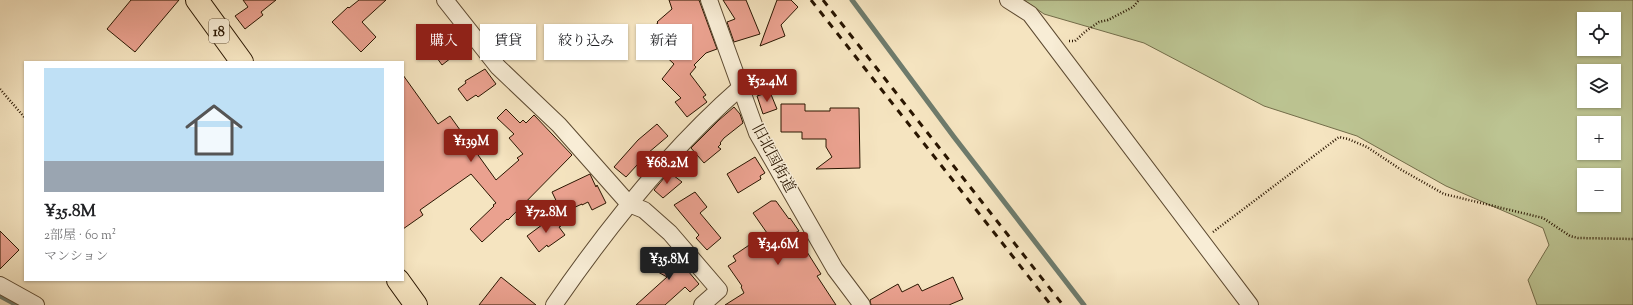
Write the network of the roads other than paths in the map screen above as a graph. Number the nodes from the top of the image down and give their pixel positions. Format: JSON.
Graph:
{"nodes":[{"id":1,"x":197,"y":0,"type":"edge"},
{"id":2,"x":445,"y":0,"type":"edge"},
{"id":3,"x":709,"y":0,"type":"edge"},
{"id":4,"x":1008,"y":0,"type":"edge"},
{"id":5,"x":241,"y":61,"type":"edge"},
{"id":6,"x":741,"y":87,"type":"junction"},
{"id":7,"x":629,"y":204,"type":"junction"},
{"id":8,"x":399,"y":281,"type":"edge"},
{"id":9,"x":0,"y":285,"type":"edge"},
{"id":10,"x":36,"y":305,"type":"edge"},
{"id":11,"x":416,"y":305,"type":"edge"},
{"id":12,"x":554,"y":305,"type":"edge"},
{"id":13,"x":702,"y":305,"type":"edge"},
{"id":14,"x":862,"y":305,"type":"edge"},
{"id":15,"x":1250,"y":305,"type":"edge"}],
"edges":[{"from":1,"to":5,"type":"highway","number":"18"},
{"from":2,"to":7,"type":"street"},
{"from":3,"to":6,"type":"street","name":"旧北国街道"},
{"from":4,"to":15,"type":"street"},
{"from":6,"to":7,"type":"street"},
{"from":6,"to":14,"type":"street","name":"旧北国街道"},
{"from":7,"to":12,"type":"street"},
{"from":7,"to":13,"type":"street"},
{"from":8,"to":11,"type":"highway"},
{"from":9,"to":10,"type":"street"}]}
